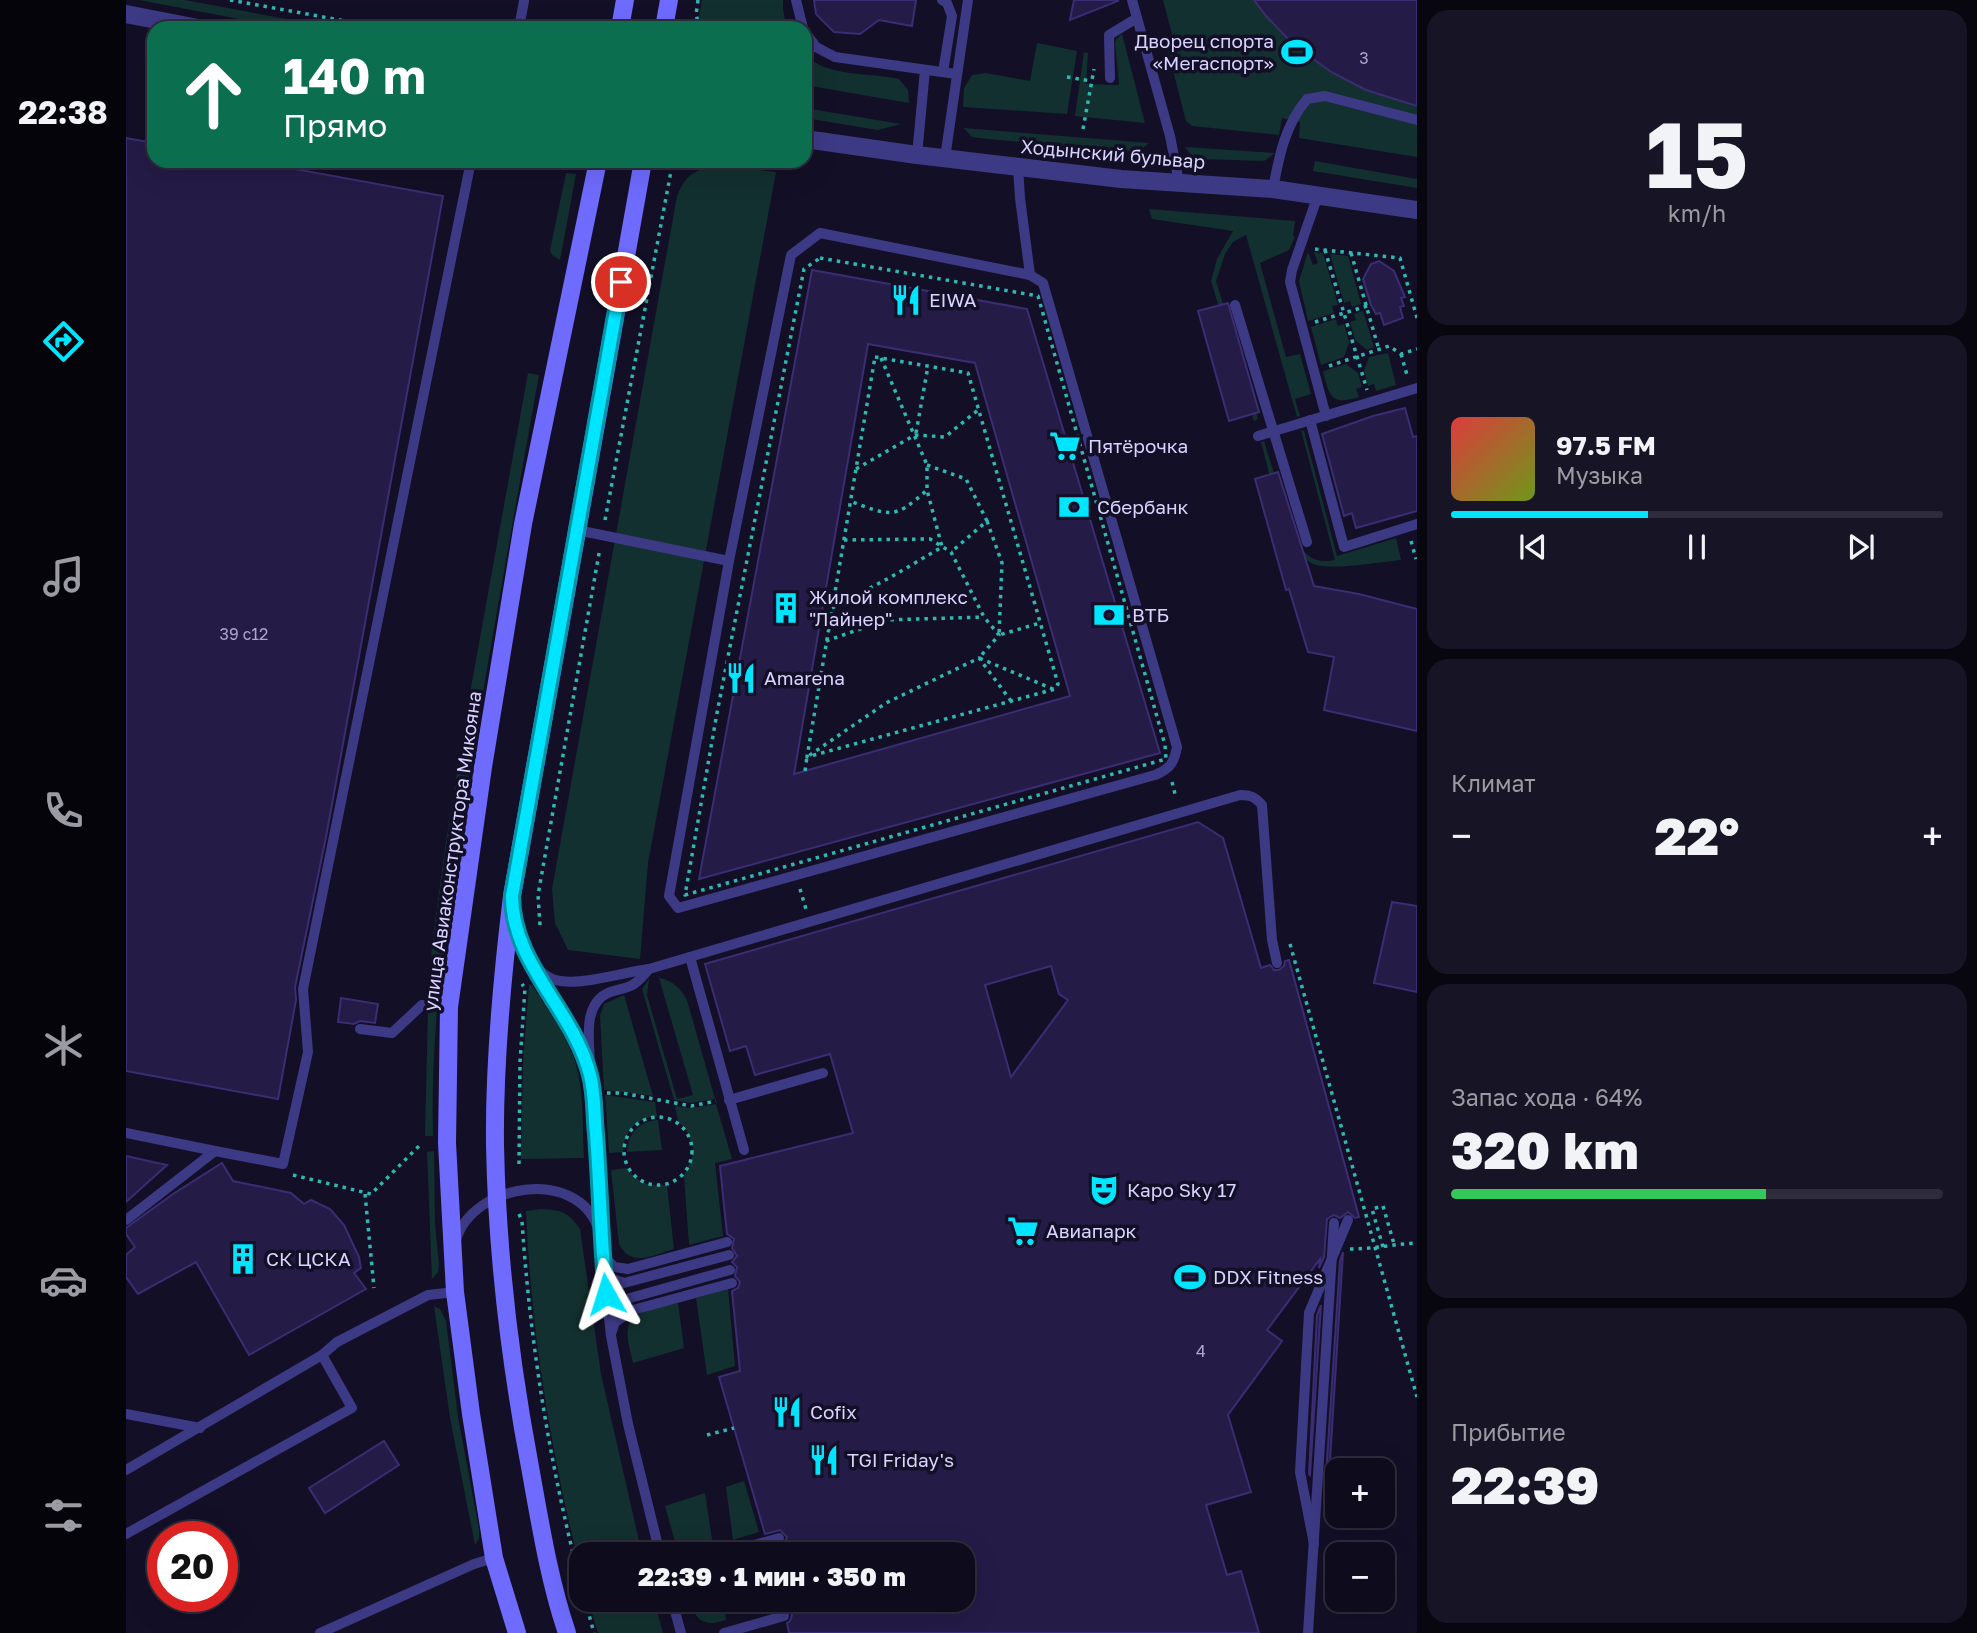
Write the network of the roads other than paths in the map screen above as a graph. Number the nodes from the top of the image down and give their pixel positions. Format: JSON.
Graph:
{"nodes":[{"id":1,"x":625,"y":0,"type":"edge"},
{"id":2,"x":669,"y":0,"type":"edge"},
{"id":3,"x":796,"y":0,"type":"edge"},
{"id":4,"x":942,"y":0,"type":"edge"},
{"id":5,"x":968,"y":0,"type":"edge"},
{"id":6,"x":1132,"y":0,"type":"edge"},
{"id":7,"x":524,"y":1,"type":"edge"},
{"id":8,"x":126,"y":14,"type":"edge"},
{"id":9,"x":1137,"y":18,"type":"junction"},
{"id":10,"x":162,"y":21,"type":"edge"},
{"id":11,"x":520,"y":21,"type":"edge"},
{"id":12,"x":621,"y":21,"type":"edge"},
{"id":13,"x":665,"y":21,"type":"edge"},
{"id":14,"x":802,"y":21,"type":"edge"},
{"id":15,"x":812,"y":41,"type":"edge"},
{"id":16,"x":926,"y":70,"type":"junction"},
{"id":17,"x":943,"y":72,"type":"junction"},
{"id":18,"x":956,"y":74,"type":"junction"},
{"id":19,"x":1110,"y":78,"type":"dead end"},
{"id":20,"x":1417,"y":120,"type":"edge"},
{"id":21,"x":812,"y":140,"type":"edge"},
{"id":22,"x":917,"y":155,"type":"junction"},
{"id":23,"x":945,"y":158,"type":"junction"},
{"id":24,"x":1018,"y":166,"type":"junction"},
{"id":25,"x":470,"y":168,"type":"edge"},
{"id":26,"x":596,"y":168,"type":"edge"},
{"id":27,"x":642,"y":168,"type":"edge"},
{"id":28,"x":1179,"y":182,"type":"junction"},
{"id":29,"x":1273,"y":189,"type":"junction"},
{"id":30,"x":1318,"y":195,"type":"junction"},
{"id":31,"x":1417,"y":210,"type":"edge"},
{"id":32,"x":1030,"y":275,"type":"junction"},
{"id":33,"x":1236,"y":305,"type":"dead end"},
{"id":34,"x":1414,"y":389,"type":"edge"},
{"id":35,"x":1326,"y":415,"type":"junction"},
{"id":36,"x":1310,"y":420,"type":"junction"},
{"id":37,"x":1273,"y":431,"type":"junction"},
{"id":38,"x":1258,"y":436,"type":"dead end"},
{"id":39,"x":1417,"y":524,"type":"edge"},
{"id":40,"x":577,"y":530,"type":"junction"},
{"id":41,"x":1307,"y":542,"type":"dead end"},
{"id":42,"x":729,"y":561,"type":"junction"},
{"id":43,"x":512,"y":896,"type":"junction"},
{"id":44,"x":690,"y":957,"type":"junction"},
{"id":45,"x":1277,"y":963,"type":"dead end"},
{"id":46,"x":533,"y":964,"type":"junction"},
{"id":47,"x":649,"y":969,"type":"junction"},
{"id":48,"x":449,"y":1007,"type":"junction"},
{"id":49,"x":360,"y":1029,"type":"dead end"},
{"id":50,"x":823,"y":1073,"type":"dead end"},
{"id":51,"x":591,"y":1077,"type":"junction"},
{"id":52,"x":724,"y":1100,"type":"junction"},
{"id":53,"x":126,"y":1133,"type":"edge"},
{"id":54,"x":744,"y":1150,"type":"dead end"},
{"id":55,"x":215,"y":1151,"type":"junction"},
{"id":56,"x":497,"y":1198,"type":"junction"},
{"id":57,"x":126,"y":1220,"type":"edge"},
{"id":58,"x":1348,"y":1220,"type":"dead end"},
{"id":59,"x":1334,"y":1223,"type":"dead end"},
{"id":60,"x":600,"y":1234,"type":"junction"},
{"id":61,"x":727,"y":1242,"type":"dead end"},
{"id":62,"x":601,"y":1248,"type":"junction"},
{"id":63,"x":729,"y":1255,"type":"dead end"},
{"id":64,"x":453,"y":1258,"type":"junction"},
{"id":65,"x":603,"y":1267,"type":"junction"},
{"id":66,"x":730,"y":1270,"type":"dead end"},
{"id":67,"x":732,"y":1283,"type":"dead end"},
{"id":68,"x":456,"y":1292,"type":"junction"},
{"id":69,"x":609,"y":1322,"type":"junction"},
{"id":70,"x":611,"y":1336,"type":"junction"},
{"id":71,"x":323,"y":1355,"type":"junction"},
{"id":72,"x":126,"y":1414,"type":"edge"},
{"id":73,"x":200,"y":1428,"type":"junction"},
{"id":74,"x":126,"y":1470,"type":"edge"},
{"id":75,"x":126,"y":1534,"type":"edge"},
{"id":76,"x":779,"y":1538,"type":"dead end"},
{"id":77,"x":657,"y":1542,"type":"edge"},
{"id":78,"x":765,"y":1542,"type":"edge"},
{"id":79,"x":1314,"y":1544,"type":"junction"},
{"id":80,"x":494,"y":1558,"type":"junction"},
{"id":81,"x":675,"y":1612,"type":"edge"},
{"id":82,"x":784,"y":1616,"type":"dead end"},
{"id":83,"x":320,"y":1633,"type":"edge"},
{"id":84,"x":517,"y":1633,"type":"edge"},
{"id":85,"x":567,"y":1633,"type":"edge"},
{"id":86,"x":681,"y":1633,"type":"edge"},
{"id":87,"x":724,"y":1633,"type":"edge"},
{"id":88,"x":1308,"y":1633,"type":"edge"}],
"edges":[{"from":1,"to":12,"type":"street"},
{"from":2,"to":13,"type":"street"},
{"from":3,"to":14,"type":"lane"},
{"from":4,"to":17,"type":"lane"},
{"from":5,"to":18,"type":"lane"},
{"from":6,"to":9,"type":"lane"},
{"from":7,"to":11,"type":"lane"},
{"from":8,"to":10,"type":"street"},
{"from":9,"to":19,"type":"lane"},
{"from":9,"to":28,"type":"lane"},
{"from":15,"to":16,"type":"lane"},
{"from":16,"to":17,"type":"lane"},
{"from":16,"to":22,"type":"lane"},
{"from":17,"to":18,"type":"lane"},
{"from":18,"to":23,"type":"lane"},
{"from":20,"to":29,"type":"lane"},
{"from":21,"to":22,"type":"street","name":"Ходынский бульвар"},
{"from":22,"to":23,"type":"street","name":"Ходынский бульвар"},
{"from":23,"to":24,"type":"street","name":"Ходынский бульвар"},
{"from":24,"to":28,"type":"street","name":"Ходынский бульвар"},
{"from":24,"to":32,"type":"lane"},
{"from":25,"to":55,"type":"lane"},
{"from":26,"to":48,"type":"street","name":"улица Авиаконструктора Микояна"},
{"from":27,"to":40,"type":"street"},
{"from":28,"to":29,"type":"street","name":"Ходынский бульвар"},
{"from":29,"to":30,"type":"street","name":"Ходынский бульвар"},
{"from":30,"to":31,"type":"street","name":"Ходынский бульвар"},
{"from":30,"to":35,"type":"lane"},
{"from":32,"to":42,"type":"lane"},
{"from":32,"to":42,"type":"lane"},
{"from":33,"to":37,"type":"lane"},
{"from":34,"to":35,"type":"lane"},
{"from":35,"to":36,"type":"lane"},
{"from":36,"to":37,"type":"lane"},
{"from":36,"to":39,"type":"lane"},
{"from":37,"to":38,"type":"lane"},
{"from":37,"to":41,"type":"lane"},
{"from":40,"to":42,"type":"lane"},
{"from":40,"to":43,"type":"street"},
{"from":43,"to":46,"type":"lane"},
{"from":43,"to":56,"type":"street"},
{"from":44,"to":45,"type":"lane"},
{"from":44,"to":47,"type":"lane"},
{"from":44,"to":52,"type":"lane"},
{"from":46,"to":47,"type":"lane"},
{"from":46,"to":51,"type":"lane"},
{"from":47,"to":51,"type":"lane"},
{"from":48,"to":49,"type":"lane"},
{"from":48,"to":64,"type":"street","name":"улица Авиаконструктора Микояна"},
{"from":50,"to":52,"type":"lane"},
{"from":51,"to":60,"type":"lane"},
{"from":52,"to":54,"type":"lane"},
{"from":53,"to":55,"type":"lane"},
{"from":55,"to":57,"type":"lane"},
{"from":56,"to":60,"type":"lane"},
{"from":56,"to":64,"type":"lane"},
{"from":56,"to":85,"type":"street"},
{"from":58,"to":79,"type":"lane"},
{"from":59,"to":79,"type":"lane","bridge":true},
{"from":60,"to":62,"type":"lane"},
{"from":61,"to":62,"type":"lane"},
{"from":62,"to":65,"type":"lane"},
{"from":63,"to":65,"type":"lane"},
{"from":64,"to":68,"type":"street","name":"улица Авиаконструктора Микояна"},
{"from":65,"to":69,"type":"lane"},
{"from":66,"to":69,"type":"lane"},
{"from":67,"to":70,"type":"lane"},
{"from":68,"to":71,"type":"lane"},
{"from":68,"to":80,"type":"street","name":"улица Авиаконструктора Микояна"},
{"from":69,"to":70,"type":"lane"},
{"from":70,"to":77,"type":"lane"},
{"from":71,"to":73,"type":"lane"},
{"from":71,"to":75,"type":"lane"},
{"from":72,"to":73,"type":"lane"},
{"from":73,"to":74,"type":"lane"},
{"from":76,"to":78,"type":"lane"},
{"from":79,"to":88,"type":"lane"},
{"from":80,"to":83,"type":"lane"},
{"from":80,"to":84,"type":"street","name":"улица Авиаконструктора Микояна"},
{"from":81,"to":86,"type":"lane"},
{"from":82,"to":87,"type":"lane"}]}
